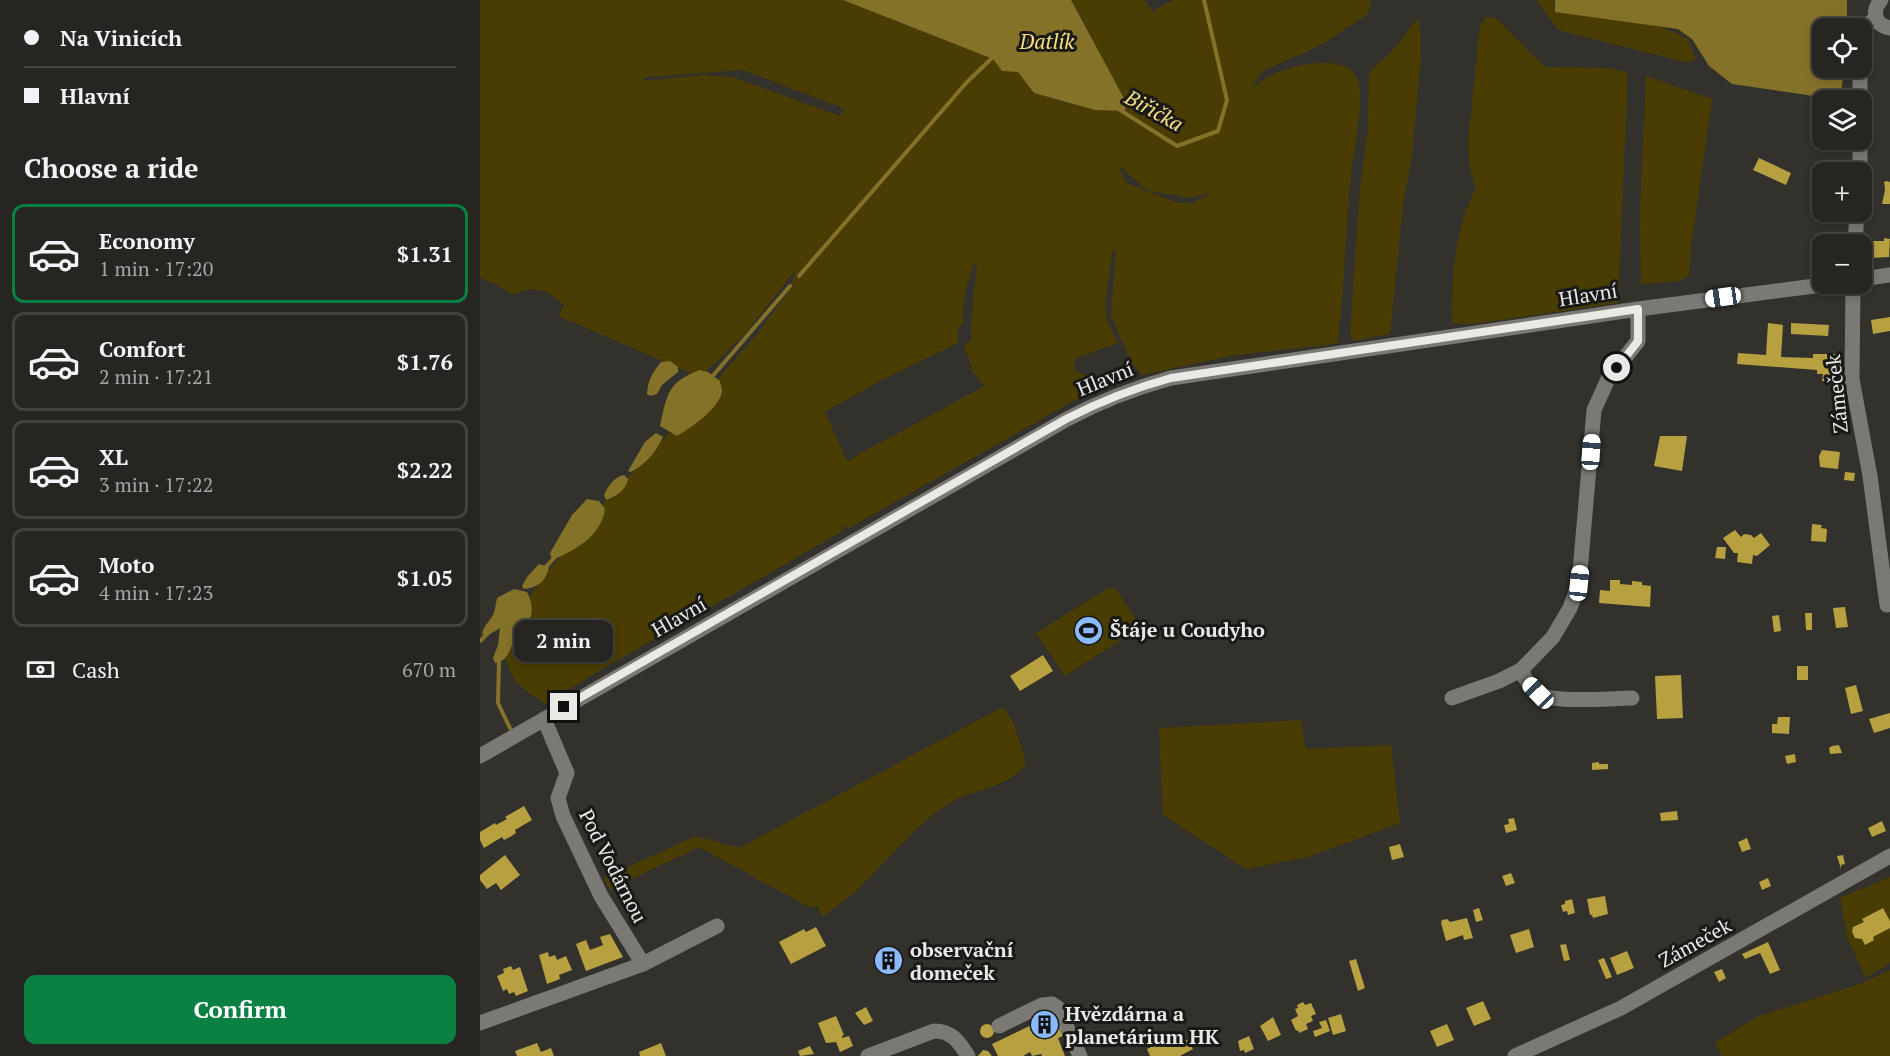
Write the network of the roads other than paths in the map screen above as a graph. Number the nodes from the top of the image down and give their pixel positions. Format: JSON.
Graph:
{"nodes":[{"id":1,"x":1881,"y":0,"type":"edge"},
{"id":2,"x":1876,"y":18,"type":"junction"},
{"id":3,"x":1872,"y":21,"type":"edge"},
{"id":4,"x":1890,"y":28,"type":"edge"},
{"id":5,"x":1890,"y":275,"type":"edge"},
{"id":6,"x":1872,"y":278,"type":"edge"},
{"id":7,"x":1812,"y":286,"type":"edge"},
{"id":8,"x":1853,"y":294,"type":"edge"},
{"id":9,"x":1638,"y":309,"type":"junction"},
{"id":10,"x":1887,"y":605,"type":"dead end"},
{"id":11,"x":1521,"y":670,"type":"junction"},
{"id":12,"x":1452,"y":698,"type":"dead end"},
{"id":13,"x":1632,"y":698,"type":"dead end"},
{"id":14,"x":544,"y":719,"type":"junction"},
{"id":15,"x":480,"y":756,"type":"edge"},
{"id":16,"x":1890,"y":856,"type":"edge"},
{"id":17,"x":717,"y":926,"type":"dead end"},
{"id":18,"x":643,"y":964,"type":"junction"},
{"id":19,"x":480,"y":1023,"type":"edge"},
{"id":20,"x":999,"y":1026,"type":"dead end"},
{"id":21,"x":868,"y":1056,"type":"edge"},
{"id":22,"x":968,"y":1056,"type":"edge"},
{"id":23,"x":1080,"y":1056,"type":"edge"},
{"id":24,"x":1515,"y":1056,"type":"edge"}],
"edges":[{"from":1,"to":2,"type":"street"},
{"from":2,"to":3,"type":"street"},
{"from":2,"to":4,"type":"street"},
{"from":5,"to":6,"type":"street"},
{"from":7,"to":9,"type":"street","name":"Hlavní"},
{"from":8,"to":10,"type":"street","name":"Zámeček"},
{"from":9,"to":11,"type":"street"},
{"from":9,"to":14,"type":"street","name":"Hlavní"},
{"from":11,"to":12,"type":"street"},
{"from":11,"to":13,"type":"street"},
{"from":14,"to":15,"type":"street","name":"Hlavní"},
{"from":14,"to":18,"type":"street","name":"Pod Vodárnou"},
{"from":16,"to":24,"type":"street","name":"Zámeček"},
{"from":17,"to":18,"type":"street"},
{"from":18,"to":19,"type":"street"},
{"from":20,"to":23,"type":"street"},
{"from":21,"to":22,"type":"street"}]}
